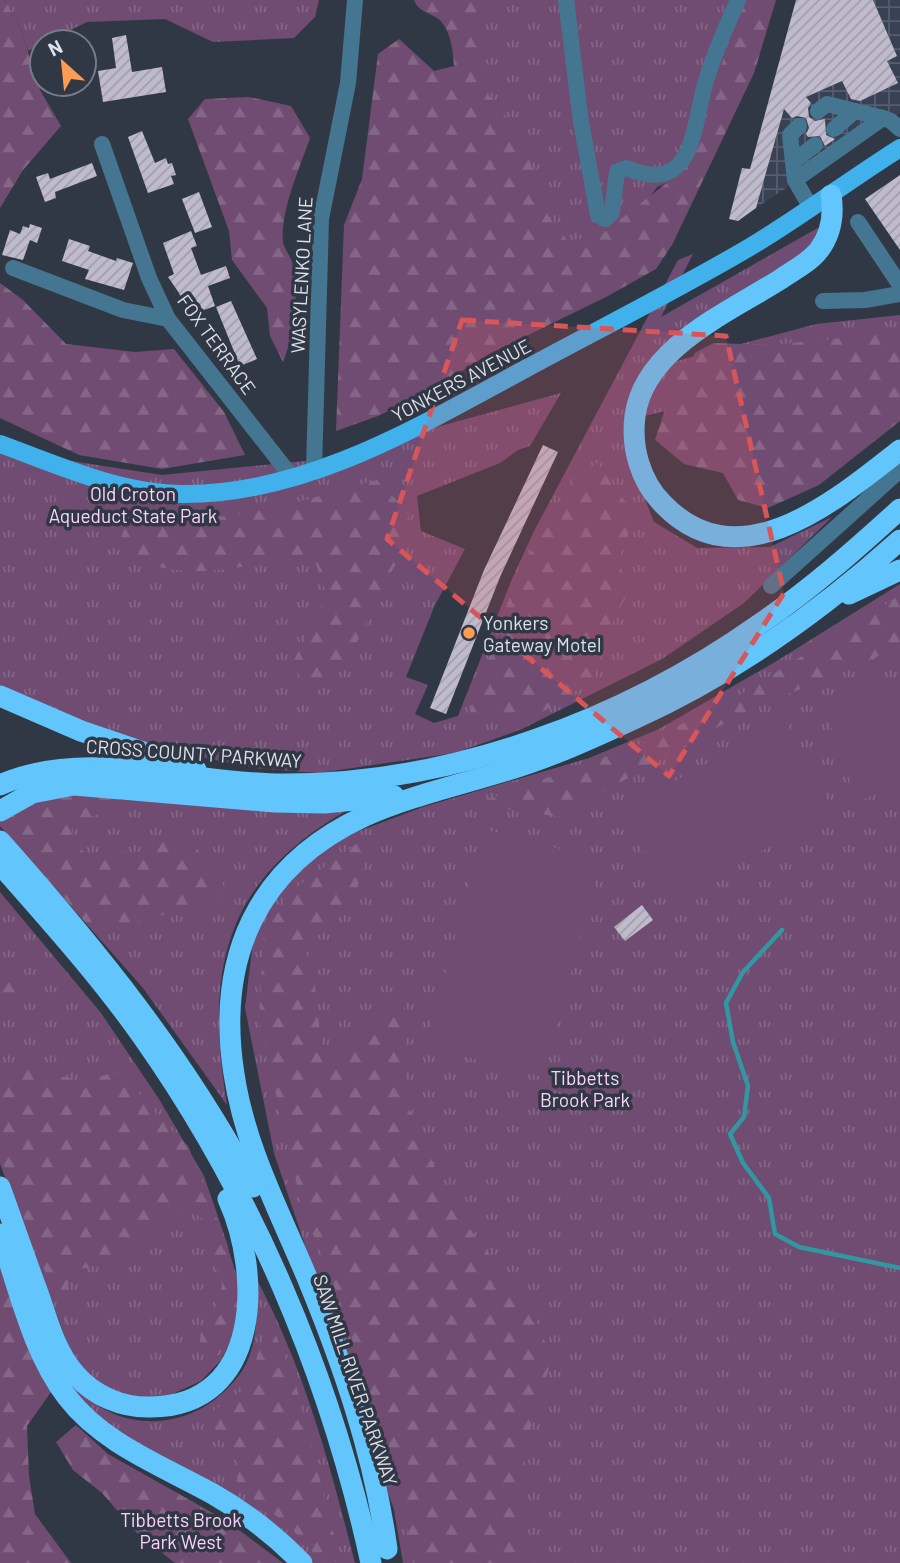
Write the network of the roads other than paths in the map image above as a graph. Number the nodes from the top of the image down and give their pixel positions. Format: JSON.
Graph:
{"nodes":[{"id":1,"x":355,"y":0,"type":"edge"},
{"id":2,"x":566,"y":0,"type":"edge"},
{"id":3,"x":738,"y":0,"type":"edge"},
{"id":4,"x":818,"y":111,"type":"dead end"},
{"id":5,"x":855,"y":111,"type":"junction"},
{"id":6,"x":893,"y":121,"type":"edge"},
{"id":7,"x":799,"y":127,"type":"dead end"},
{"id":8,"x":834,"y":129,"type":"dead end"},
{"id":9,"x":102,"y":144,"type":"dead end"},
{"id":10,"x":815,"y":145,"type":"dead end"},
{"id":11,"x":900,"y":148,"type":"edge"},
{"id":12,"x":794,"y":161,"type":"junction"},
{"id":13,"x":795,"y":180,"type":"junction"},
{"id":14,"x":831,"y":195,"type":"junction"},
{"id":15,"x":811,"y":208,"type":"junction"},
{"id":16,"x":858,"y":222,"type":"dead end"},
{"id":17,"x":13,"y":268,"type":"dead end"},
{"id":18,"x":900,"y":285,"type":"edge"},
{"id":19,"x":900,"y":294,"type":"edge"},
{"id":20,"x":823,"y":301,"type":"dead end"},
{"id":21,"x":168,"y":319,"type":"junction"},
{"id":22,"x":0,"y":444,"type":"edge"},
{"id":23,"x":900,"y":450,"type":"edge"},
{"id":24,"x":314,"y":470,"type":"junction"},
{"id":25,"x":900,"y":470,"type":"edge"},
{"id":26,"x":291,"y":476,"type":"junction"},
{"id":27,"x":900,"y":509,"type":"edge"},
{"id":28,"x":900,"y":540,"type":"edge"},
{"id":29,"x":900,"y":570,"type":"edge"},
{"id":30,"x":771,"y":586,"type":"dead end"},
{"id":31,"x":810,"y":614,"type":"junction"},
{"id":32,"x":0,"y":696,"type":"edge"},
{"id":33,"x":238,"y":783,"type":"junction"},
{"id":34,"x":465,"y":783,"type":"junction"},
{"id":35,"x":0,"y":785,"type":"edge"},
{"id":36,"x":0,"y":811,"type":"edge"},
{"id":37,"x":0,"y":841,"type":"edge"},
{"id":38,"x":0,"y":864,"type":"edge"},
{"id":39,"x":172,"y":1080,"type":"junction"},
{"id":40,"x":0,"y":1188,"type":"edge"},
{"id":41,"x":0,"y":1234,"type":"edge"},
{"id":42,"x":382,"y":1558,"type":"edge"},
{"id":43,"x":302,"y":1563,"type":"edge"}],
"edges":[{"from":1,"to":24,"type":"street","name":"WASYLENKO LANE"},
{"from":2,"to":3,"type":"street"},
{"from":4,"to":5,"type":"street"},
{"from":5,"to":6,"type":"street"},
{"from":5,"to":8,"type":"street"},
{"from":6,"to":13,"type":"street"},
{"from":7,"to":12,"type":"street"},
{"from":9,"to":21,"type":"street","name":"FOX TERRACE"},
{"from":10,"to":12,"type":"street"},
{"from":11,"to":14,"type":"main road","name":"YONKERS AVENUE"},
{"from":12,"to":13,"type":"street"},
{"from":13,"to":15,"type":"street"},
{"from":14,"to":15,"type":"main road","name":"YONKERS AVENUE"},
{"from":14,"to":23,"type":"highway"},
{"from":15,"to":24,"type":"main road","name":"YONKERS AVENUE"},
{"from":16,"to":18,"type":"street"},
{"from":17,"to":21,"type":"street"},
{"from":19,"to":20,"type":"street"},
{"from":21,"to":26,"type":"street","name":"FOX TERRACE"},
{"from":22,"to":26,"type":"main road","name":"YONKERS AVENUE"},
{"from":24,"to":26,"type":"main road","name":"YONKERS AVENUE"},
{"from":25,"to":30,"type":"street"},
{"from":27,"to":33,"type":"highway","name":"CROSS COUNTY PARKWAY"},
{"from":28,"to":31,"type":"highway"},
{"from":29,"to":31,"type":"highway"},
{"from":31,"to":34,"type":"highway"},
{"from":32,"to":33,"type":"highway"},
{"from":33,"to":35,"type":"highway","name":"CROSS COUNTY PARKWAY"},
{"from":34,"to":36,"type":"highway"},
{"from":34,"to":42,"type":"highway"},
{"from":37,"to":42,"type":"highway","name":"SAW MILL RIVER PARKWAY"},
{"from":38,"to":39,"type":"highway","name":"SAW MILL RIVER PARKWAY"},
{"from":39,"to":40,"type":"highway"},
{"from":39,"to":42,"type":"highway","name":"SAW MILL RIVER PARKWAY"},
{"from":41,"to":43,"type":"highway"}]}
